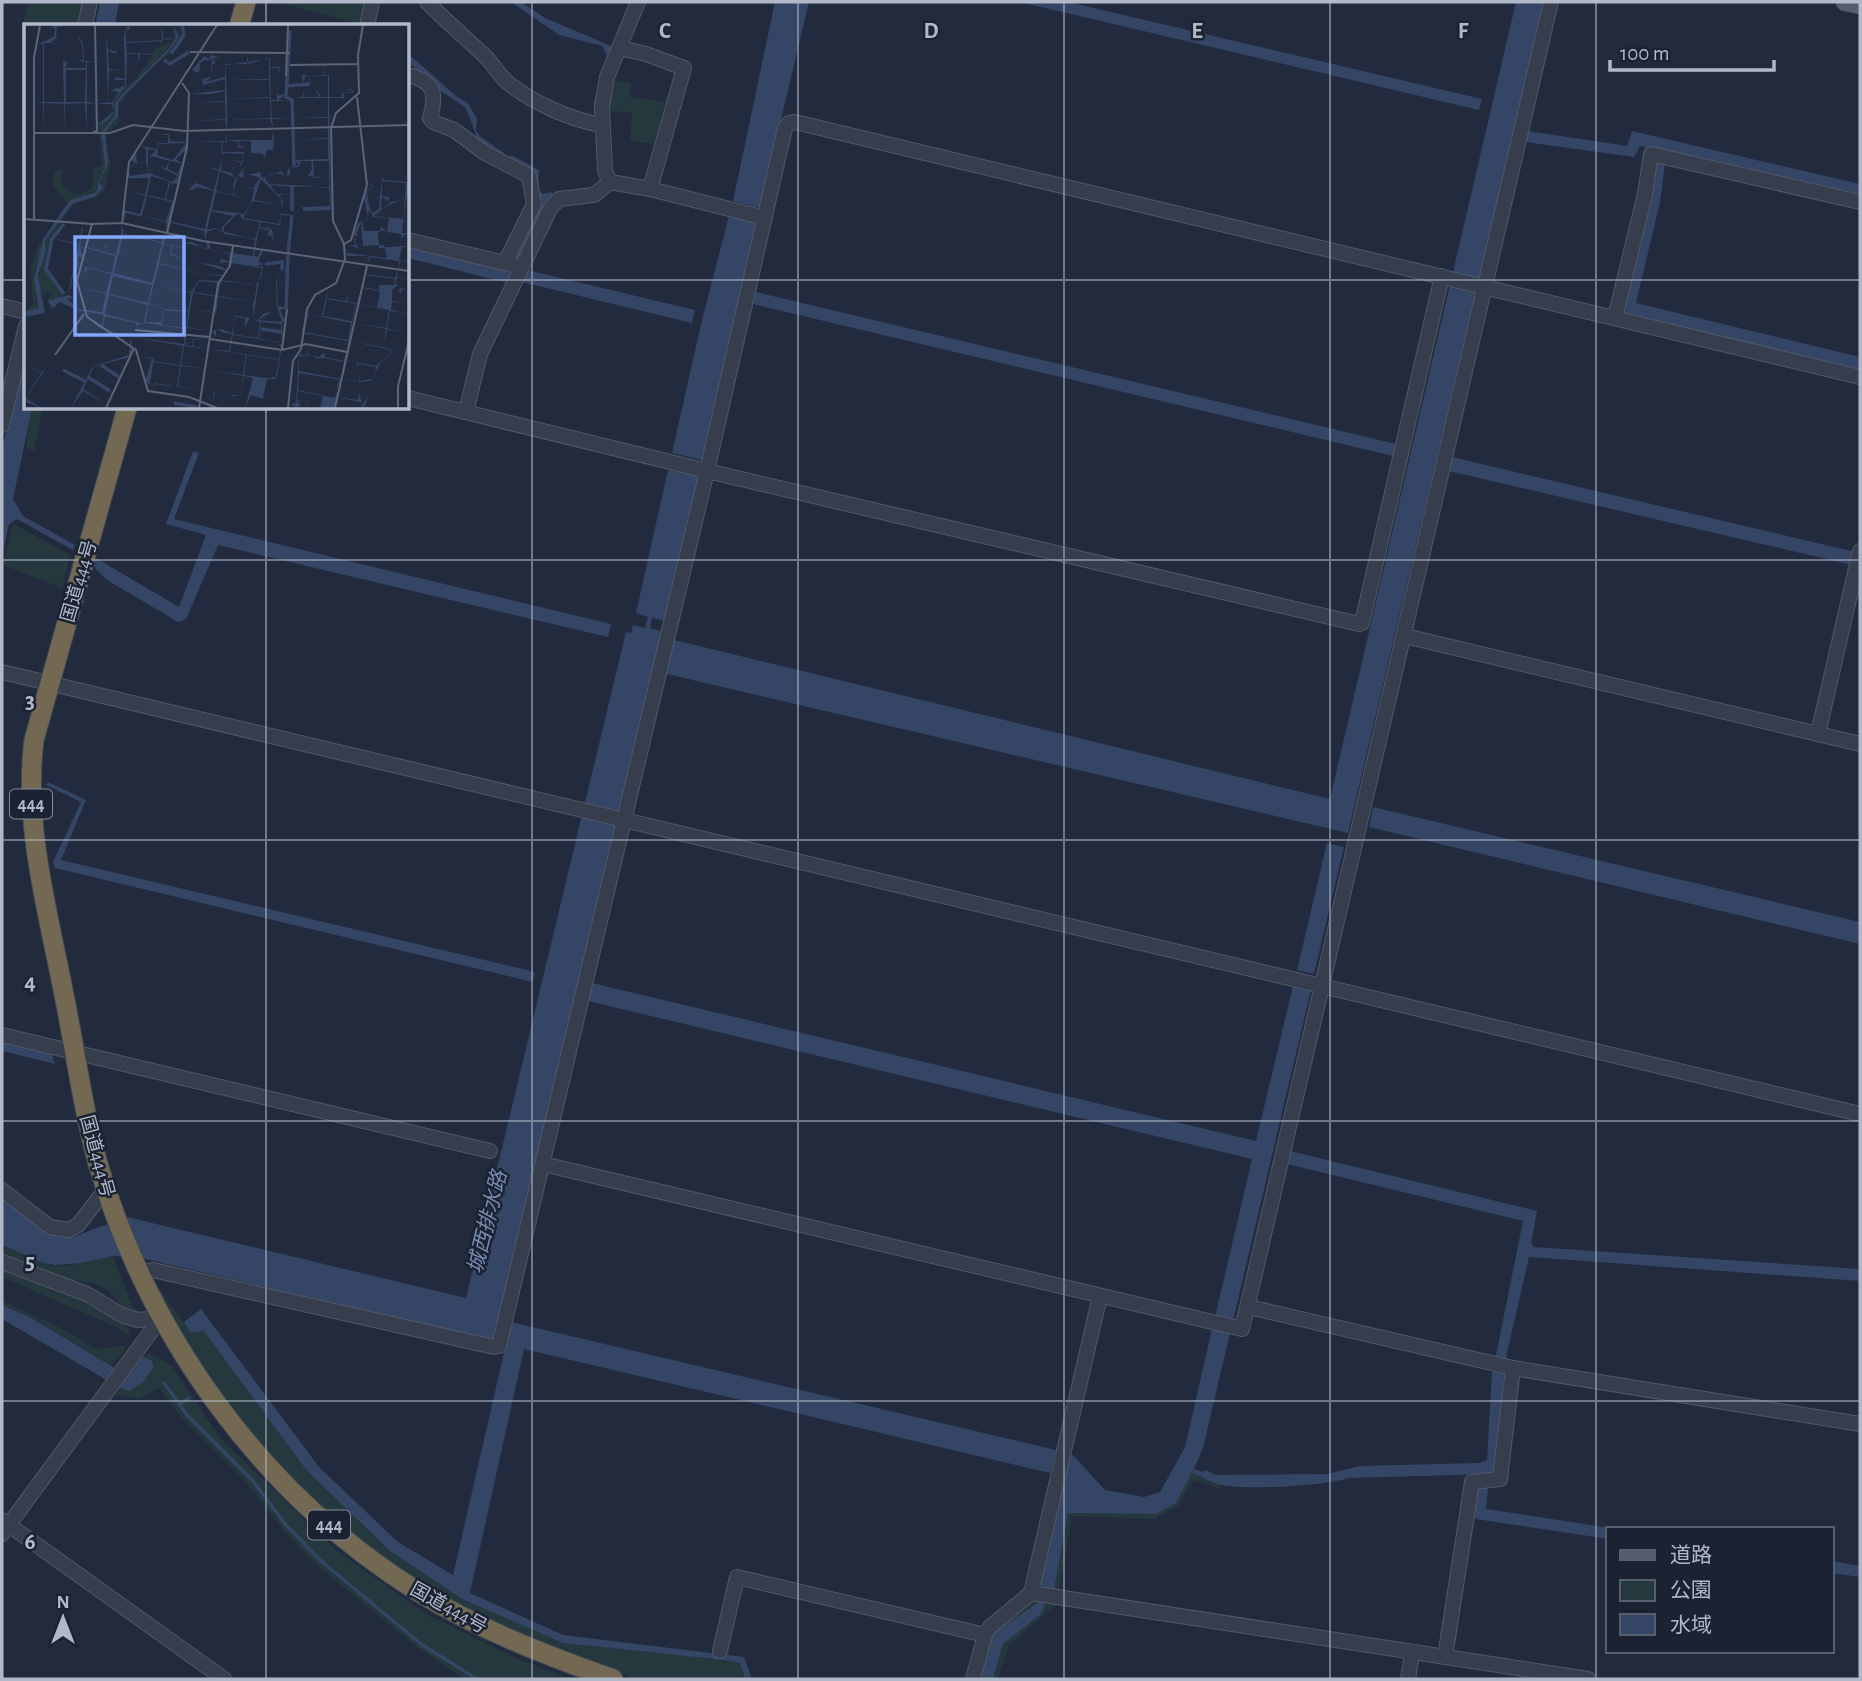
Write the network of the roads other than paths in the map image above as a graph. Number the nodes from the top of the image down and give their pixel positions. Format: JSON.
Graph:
{"nodes":[{"id":1,"x":90,"y":2,"type":"edge"},
{"id":2,"x":246,"y":2,"type":"edge"},
{"id":3,"x":372,"y":2,"type":"edge"},
{"id":4,"x":427,"y":2,"type":"edge"},
{"id":5,"x":638,"y":2,"type":"edge"},
{"id":6,"x":1551,"y":2,"type":"edge"},
{"id":7,"x":1845,"y":2,"type":"edge"},
{"id":8,"x":1860,"y":5,"type":"edge"},
{"id":9,"x":86,"y":24,"type":"edge"},
{"id":10,"x":240,"y":24,"type":"edge"},
{"id":11,"x":367,"y":24,"type":"edge"},
{"id":12,"x":620,"y":48,"type":"junction"},
{"id":13,"x":410,"y":75,"type":"edge"},
{"id":14,"x":602,"y":125,"type":"junction"},
{"id":15,"x":610,"y":182,"type":"junction"},
{"id":16,"x":650,"y":189,"type":"junction"},
{"id":17,"x":1860,"y":202,"type":"edge"},
{"id":18,"x":765,"y":218,"type":"junction"},
{"id":19,"x":410,"y":240,"type":"edge"},
{"id":20,"x":505,"y":263,"type":"junction"},
{"id":21,"x":522,"y":267,"type":"junction"},
{"id":22,"x":1444,"y":277,"type":"junction"},
{"id":23,"x":1485,"y":287,"type":"junction"},
{"id":24,"x":2,"y":306,"type":"edge"},
{"id":25,"x":24,"y":312,"type":"edge"},
{"id":26,"x":1615,"y":318,"type":"junction"},
{"id":27,"x":24,"y":334,"type":"edge"},
{"id":28,"x":1860,"y":377,"type":"edge"},
{"id":29,"x":410,"y":398,"type":"edge"},
{"id":30,"x":126,"y":410,"type":"edge"},
{"id":31,"x":466,"y":412,"type":"junction"},
{"id":32,"x":2,"y":425,"type":"edge"},
{"id":33,"x":707,"y":471,"type":"junction"},
{"id":34,"x":1860,"y":551,"type":"edge"},
{"id":35,"x":1405,"y":636,"type":"junction"},
{"id":36,"x":2,"y":671,"type":"edge"},
{"id":37,"x":50,"y":682,"type":"junction"},
{"id":38,"x":1818,"y":734,"type":"junction"},
{"id":39,"x":1860,"y":744,"type":"edge"},
{"id":40,"x":622,"y":819,"type":"junction"},
{"id":41,"x":1323,"y":985,"type":"junction"},
{"id":42,"x":2,"y":1035,"type":"edge"},
{"id":43,"x":75,"y":1052,"type":"junction"},
{"id":44,"x":1860,"y":1114,"type":"edge"},
{"id":45,"x":490,"y":1151,"type":"dead end"},
{"id":46,"x":543,"y":1164,"type":"junction"},
{"id":47,"x":2,"y":1190,"type":"edge"},
{"id":48,"x":109,"y":1197,"type":"junction"},
{"id":49,"x":2,"y":1262,"type":"edge"},
{"id":50,"x":138,"y":1270,"type":"junction"},
{"id":51,"x":1100,"y":1296,"type":"junction"},
{"id":52,"x":1248,"y":1307,"type":"junction"},
{"id":53,"x":161,"y":1318,"type":"junction"},
{"id":54,"x":1513,"y":1368,"type":"junction"},
{"id":55,"x":1860,"y":1424,"type":"edge"},
{"id":56,"x":4,"y":1526,"type":"edge"},
{"id":57,"x":1031,"y":1593,"type":"junction"},
{"id":58,"x":985,"y":1635,"type":"junction"},
{"id":59,"x":720,"y":1651,"type":"dead end"},
{"id":60,"x":1412,"y":1654,"type":"junction"},
{"id":61,"x":1445,"y":1657,"type":"junction"},
{"id":62,"x":224,"y":1679,"type":"edge"},
{"id":63,"x":613,"y":1679,"type":"edge"},
{"id":64,"x":973,"y":1679,"type":"edge"},
{"id":65,"x":1408,"y":1679,"type":"edge"},
{"id":66,"x":1588,"y":1679,"type":"edge"}],
"edges":[{"from":1,"to":9,"type":"street"},
{"from":2,"to":10,"type":"highway"},
{"from":3,"to":11,"type":"street"},
{"from":4,"to":14,"type":"street"},
{"from":5,"to":12,"type":"street"},
{"from":6,"to":23,"type":"street"},
{"from":7,"to":8,"type":"main road"},
{"from":12,"to":14,"type":"street"},
{"from":12,"to":16,"type":"street"},
{"from":13,"to":20,"type":"street"},
{"from":14,"to":15,"type":"street"},
{"from":15,"to":16,"type":"street"},
{"from":15,"to":21,"type":"street"},
{"from":16,"to":18,"type":"street"},
{"from":17,"to":26,"type":"street"},
{"from":18,"to":22,"type":"street"},
{"from":18,"to":33,"type":"street"},
{"from":19,"to":20,"type":"street"},
{"from":20,"to":21,"type":"street"},
{"from":21,"to":31,"type":"street"},
{"from":22,"to":23,"type":"street"},
{"from":22,"to":33,"type":"street"},
{"from":23,"to":26,"type":"street"},
{"from":23,"to":35,"type":"street"},
{"from":24,"to":25,"type":"street"},
{"from":26,"to":28,"type":"street"},
{"from":27,"to":32,"type":"street"},
{"from":29,"to":31,"type":"street"},
{"from":30,"to":37,"type":"highway","name":"国道444号","number":"444"},
{"from":31,"to":33,"type":"street"},
{"from":33,"to":40,"type":"street"},
{"from":34,"to":38,"type":"street"},
{"from":35,"to":38,"type":"street"},
{"from":35,"to":41,"type":"street"},
{"from":36,"to":37,"type":"street"},
{"from":37,"to":40,"type":"street"},
{"from":37,"to":43,"type":"highway","name":"国道444号","number":"444"},
{"from":38,"to":39,"type":"street"},
{"from":40,"to":41,"type":"street"},
{"from":40,"to":46,"type":"street"},
{"from":41,"to":44,"type":"street"},
{"from":41,"to":52,"type":"street"},
{"from":42,"to":43,"type":"street"},
{"from":43,"to":45,"type":"street"},
{"from":43,"to":48,"type":"highway","name":"国道444号","number":"444"},
{"from":46,"to":50,"type":"street"},
{"from":46,"to":51,"type":"street"},
{"from":47,"to":48,"type":"street"},
{"from":48,"to":50,"type":"highway","name":"国道444号","number":"444"},
{"from":49,"to":53,"type":"street"},
{"from":50,"to":53,"type":"highway","name":"国道444号","number":"444"},
{"from":51,"to":52,"type":"street"},
{"from":51,"to":57,"type":"street"},
{"from":52,"to":54,"type":"street"},
{"from":53,"to":56,"type":"street"},
{"from":53,"to":63,"type":"highway","name":"国道444号","number":"444"},
{"from":54,"to":55,"type":"street"},
{"from":54,"to":61,"type":"street"},
{"from":56,"to":62,"type":"street"},
{"from":57,"to":58,"type":"street"},
{"from":57,"to":60,"type":"street"},
{"from":58,"to":59,"type":"street"},
{"from":58,"to":64,"type":"street"},
{"from":60,"to":61,"type":"street"},
{"from":60,"to":65,"type":"street"},
{"from":61,"to":66,"type":"street"}]}
